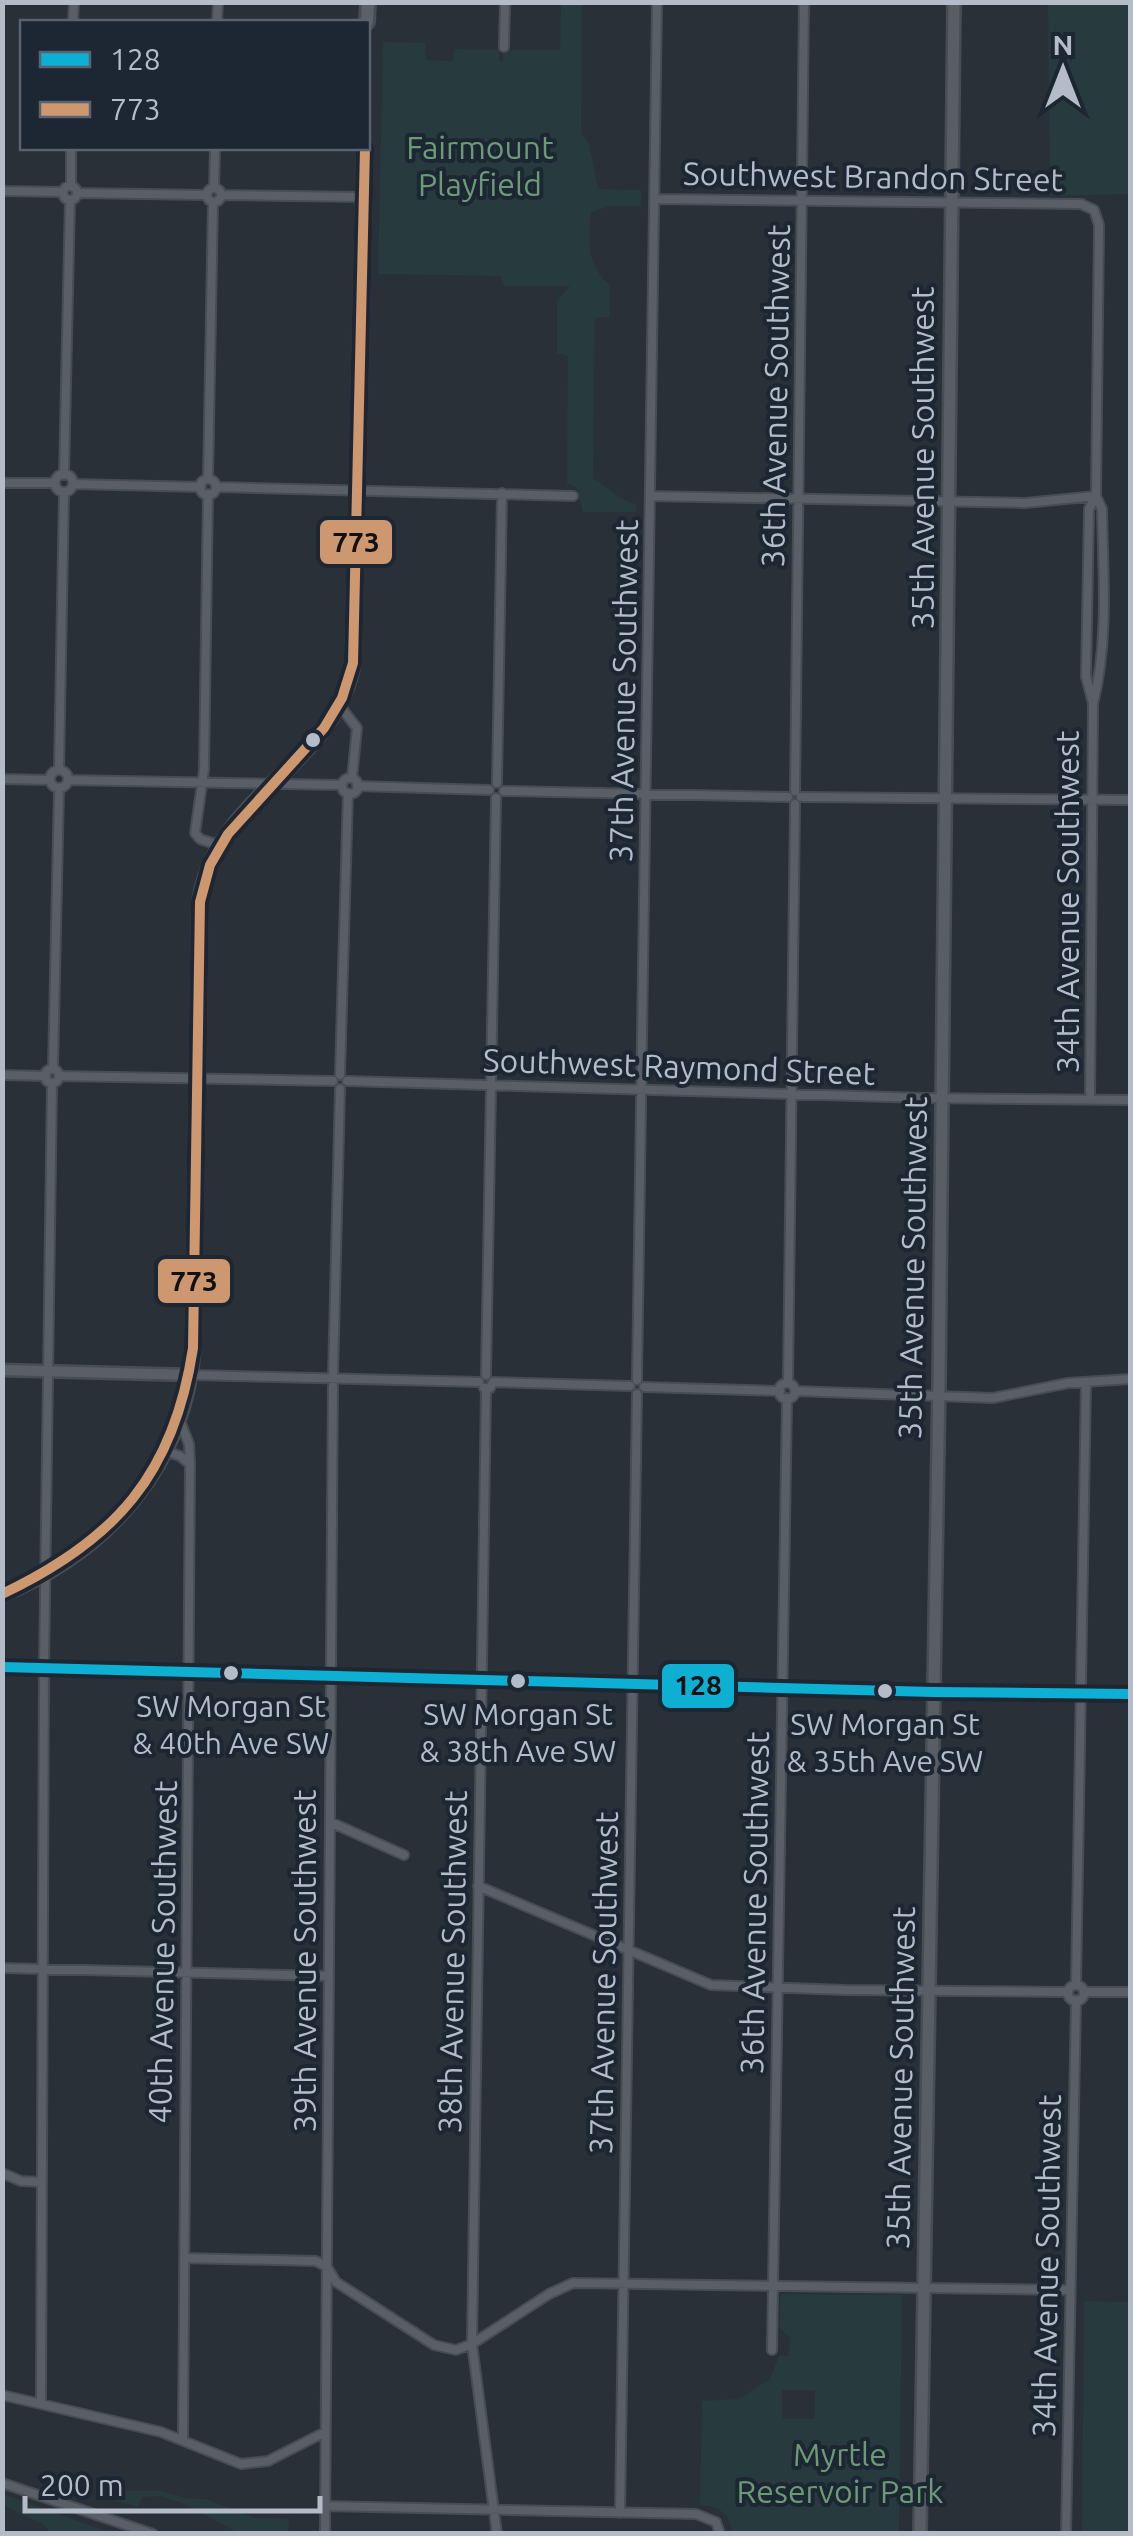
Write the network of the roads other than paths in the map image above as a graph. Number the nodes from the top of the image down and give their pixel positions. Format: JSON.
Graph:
{"nodes":[{"id":1,"x":505,"y":2,"type":"edge"},
{"id":2,"x":657,"y":2,"type":"edge"},
{"id":3,"x":804,"y":2,"type":"edge"},
{"id":4,"x":954,"y":2,"type":"edge"},
{"id":5,"x":504,"y":47,"type":"dead end"},
{"id":6,"x":71,"y":150,"type":"edge"},
{"id":7,"x":215,"y":150,"type":"edge"},
{"id":8,"x":364,"y":150,"type":"edge"},
{"id":9,"x":2,"y":191,"type":"edge"},
{"id":10,"x":70,"y":193,"type":"junction"},
{"id":11,"x":214,"y":195,"type":"junction"},
{"id":12,"x":364,"y":197,"type":"junction"},
{"id":13,"x":655,"y":199,"type":"junction"},
{"id":14,"x":802,"y":201,"type":"junction"},
{"id":15,"x":950,"y":204,"type":"junction"},
{"id":16,"x":1091,"y":206,"type":"joint"},
{"id":17,"x":64,"y":475,"type":"junction"},
{"id":18,"x":208,"y":479,"type":"junction"},
{"id":19,"x":2,"y":483,"type":"edge"},
{"id":20,"x":56,"y":484,"type":"junction"},
{"id":21,"x":73,"y":484,"type":"junction"},
{"id":22,"x":200,"y":486,"type":"junction"},
{"id":23,"x":216,"y":487,"type":"junction"},
{"id":24,"x":358,"y":490,"type":"junction"},
{"id":25,"x":64,"y":492,"type":"junction"},
{"id":26,"x":502,"y":493,"type":"junction"},
{"id":27,"x":208,"y":494,"type":"junction"},
{"id":28,"x":573,"y":496,"type":"dead end"},
{"id":29,"x":650,"y":496,"type":"junction"},
{"id":30,"x":1096,"y":496,"type":"junction"},
{"id":31,"x":798,"y":499,"type":"junction"},
{"id":32,"x":950,"y":503,"type":"junction"},
{"id":33,"x":1093,"y":704,"type":"junction"},
{"id":34,"x":340,"y":706,"type":"junction"},
{"id":35,"x":59,"y":770,"type":"junction"},
{"id":36,"x":2,"y":779,"type":"edge"},
{"id":37,"x":50,"y":780,"type":"junction"},
{"id":38,"x":68,"y":780,"type":"junction"},
{"id":39,"x":354,"y":782,"type":"junction"},
{"id":40,"x":201,"y":783,"type":"junction"},
{"id":41,"x":272,"y":784,"type":"junction"},
{"id":42,"x":497,"y":788,"type":"junction"},
{"id":43,"x":59,"y":789,"type":"junction"},
{"id":44,"x":345,"y":789,"type":"junction"},
{"id":45,"x":646,"y":793,"type":"junction"},
{"id":46,"x":795,"y":797,"type":"junction"},
{"id":47,"x":946,"y":800,"type":"junction"},
{"id":48,"x":1093,"y":800,"type":"junction"},
{"id":49,"x":1130,"y":800,"type":"edge"},
{"id":50,"x":218,"y":845,"type":"junction"},
{"id":51,"x":2,"y":1075,"type":"edge"},
{"id":52,"x":53,"y":1076,"type":"junction"},
{"id":53,"x":197,"y":1078,"type":"junction"},
{"id":54,"x":340,"y":1081,"type":"junction"},
{"id":55,"x":492,"y":1086,"type":"junction"},
{"id":56,"x":642,"y":1090,"type":"junction"},
{"id":57,"x":791,"y":1094,"type":"junction"},
{"id":58,"x":942,"y":1098,"type":"junction"},
{"id":59,"x":1090,"y":1099,"type":"junction"},
{"id":60,"x":1130,"y":1100,"type":"edge"},
{"id":61,"x":2,"y":1370,"type":"edge"},
{"id":62,"x":46,"y":1372,"type":"junction"},
{"id":63,"x":191,"y":1374,"type":"junction"},
{"id":64,"x":332,"y":1377,"type":"junction"},
{"id":65,"x":1130,"y":1380,"type":"edge"},
{"id":66,"x":486,"y":1382,"type":"junction"},
{"id":67,"x":1086,"y":1382,"type":"junction"},
{"id":68,"x":788,"y":1383,"type":"junction"},
{"id":69,"x":637,"y":1387,"type":"junction"},
{"id":70,"x":780,"y":1391,"type":"junction"},
{"id":71,"x":791,"y":1394,"type":"junction"},
{"id":72,"x":939,"y":1397,"type":"junction"},
{"id":73,"x":180,"y":1421,"type":"junction"},
{"id":74,"x":164,"y":1452,"type":"junction"},
{"id":75,"x":190,"y":1464,"type":"junction"},
{"id":76,"x":45,"y":1576,"type":"junction"},
{"id":77,"x":2,"y":1594,"type":"edge"},
{"id":78,"x":2,"y":1667,"type":"edge"},
{"id":79,"x":44,"y":1668,"type":"junction"},
{"id":80,"x":190,"y":1671,"type":"junction"},
{"id":81,"x":330,"y":1674,"type":"junction"},
{"id":82,"x":481,"y":1678,"type":"junction"},
{"id":83,"x":632,"y":1684,"type":"junction"},
{"id":84,"x":783,"y":1688,"type":"junction"},
{"id":85,"x":933,"y":1692,"type":"junction"},
{"id":86,"x":1081,"y":1694,"type":"junction"},
{"id":87,"x":1130,"y":1694,"type":"edge"},
{"id":88,"x":330,"y":1822,"type":"junction"},
{"id":89,"x":404,"y":1855,"type":"dead end"},
{"id":90,"x":478,"y":1886,"type":"junction"},
{"id":91,"x":629,"y":1952,"type":"junction"},
{"id":92,"x":2,"y":1968,"type":"edge"},
{"id":93,"x":42,"y":1969,"type":"junction"},
{"id":94,"x":186,"y":1972,"type":"junction"},
{"id":95,"x":328,"y":1976,"type":"junction"},
{"id":96,"x":1072,"y":1988,"type":"junction"},
{"id":97,"x":777,"y":1989,"type":"junction"},
{"id":98,"x":928,"y":1991,"type":"junction"},
{"id":99,"x":1084,"y":1992,"type":"junction"},
{"id":100,"x":1130,"y":1992,"type":"edge"},
{"id":101,"x":1076,"y":2000,"type":"junction"},
{"id":102,"x":2,"y":2173,"type":"edge"},
{"id":103,"x":42,"y":2182,"type":"junction"},
{"id":104,"x":184,"y":2258,"type":"junction"},
{"id":105,"x":328,"y":2269,"type":"junction"},
{"id":106,"x":624,"y":2284,"type":"junction"},
{"id":107,"x":773,"y":2286,"type":"junction"},
{"id":108,"x":924,"y":2289,"type":"junction"},
{"id":109,"x":1070,"y":2290,"type":"junction"},
{"id":110,"x":472,"y":2344,"type":"junction"},
{"id":111,"x":772,"y":2350,"type":"dead end"},
{"id":112,"x":2,"y":2395,"type":"edge"},
{"id":113,"x":40,"y":2403,"type":"junction"},
{"id":114,"x":326,"y":2432,"type":"junction"},
{"id":115,"x":183,"y":2440,"type":"junction"},
{"id":116,"x":2,"y":2483,"type":"edge"},
{"id":117,"x":325,"y":2506,"type":"junction"},
{"id":118,"x":494,"y":2511,"type":"junction"},
{"id":119,"x":620,"y":2514,"type":"junction"},
{"id":120,"x":153,"y":2534,"type":"edge"},
{"id":121,"x":324,"y":2534,"type":"edge"},
{"id":122,"x":497,"y":2534,"type":"edge"},
{"id":123,"x":720,"y":2534,"type":"edge"},
{"id":124,"x":920,"y":2534,"type":"edge"},
{"id":125,"x":1066,"y":2534,"type":"edge"}],
"edges":[{"from":1,"to":5,"type":"street"},
{"from":2,"to":13,"type":"street","name":"37th Avenue Southwest"},
{"from":3,"to":14,"type":"street","name":"36th Avenue Southwest"},
{"from":4,"to":15,"type":"main road","name":"35th Avenue Southwest"},
{"from":6,"to":10,"type":"street"},
{"from":7,"to":11,"type":"street"},
{"from":8,"to":12,"type":"main road"},
{"from":9,"to":10,"type":"street"},
{"from":10,"to":11,"type":"street"},
{"from":10,"to":17,"type":"street"},
{"from":11,"to":12,"type":"street"},
{"from":11,"to":18,"type":"street"},
{"from":12,"to":24,"type":"main road"},
{"from":13,"to":14,"type":"street","name":"Southwest Brandon Street"},
{"from":13,"to":29,"type":"street","name":"37th Avenue Southwest"},
{"from":14,"to":15,"type":"street","name":"Southwest Brandon Street"},
{"from":14,"to":31,"type":"street","name":"36th Avenue Southwest"},
{"from":15,"to":16,"type":"street","name":"Southwest Brandon Street"},
{"from":15,"to":32,"type":"main road","name":"35th Avenue Southwest"},
{"from":16,"to":30,"type":"street","name":"34th Avenue Southwest"},
{"from":17,"to":20,"type":"street"},
{"from":17,"to":21,"type":"street"},
{"from":18,"to":22,"type":"street"},
{"from":18,"to":23,"type":"street"},
{"from":19,"to":20,"type":"street"},
{"from":20,"to":25,"type":"street"},
{"from":21,"to":22,"type":"street"},
{"from":21,"to":25,"type":"street"},
{"from":22,"to":27,"type":"street"},
{"from":23,"to":24,"type":"street"},
{"from":23,"to":27,"type":"street"},
{"from":24,"to":26,"type":"street"},
{"from":24,"to":34,"type":"main road"},
{"from":25,"to":35,"type":"street"},
{"from":26,"to":28,"type":"street"},
{"from":26,"to":42,"type":"street"},
{"from":27,"to":40,"type":"street"},
{"from":29,"to":31,"type":"street"},
{"from":29,"to":45,"type":"street","name":"37th Avenue Southwest"},
{"from":30,"to":32,"type":"street"},
{"from":30,"to":33,"type":"street","name":"34th Avenue Southwest"},
{"from":30,"to":33,"type":"street","name":"34th Avenue Southwest"},
{"from":31,"to":32,"type":"street"},
{"from":31,"to":46,"type":"street","name":"36th Avenue Southwest"},
{"from":32,"to":47,"type":"main road","name":"35th Avenue Southwest"},
{"from":33,"to":48,"type":"street","name":"34th Avenue Southwest"},
{"from":34,"to":39,"type":"street"},
{"from":34,"to":41,"type":"main road"},
{"from":35,"to":37,"type":"street"},
{"from":35,"to":38,"type":"street"},
{"from":36,"to":37,"type":"street"},
{"from":37,"to":43,"type":"street"},
{"from":38,"to":40,"type":"street"},
{"from":38,"to":43,"type":"street"},
{"from":39,"to":42,"type":"street"},
{"from":39,"to":44,"type":"street"},
{"from":40,"to":41,"type":"street"},
{"from":40,"to":50,"type":"street"},
{"from":41,"to":44,"type":"street"},
{"from":41,"to":50,"type":"main road"},
{"from":42,"to":45,"type":"street"},
{"from":42,"to":55,"type":"street","name":"38th Avenue Southwest"},
{"from":43,"to":52,"type":"street"},
{"from":44,"to":54,"type":"street","name":"39th Avenue Southwest"},
{"from":45,"to":46,"type":"street"},
{"from":45,"to":56,"type":"street","name":"37th Avenue Southwest"},
{"from":46,"to":47,"type":"street"},
{"from":46,"to":57,"type":"street","name":"36th Avenue Southwest"},
{"from":47,"to":48,"type":"street"},
{"from":47,"to":58,"type":"main road","name":"35th Avenue Southwest"},
{"from":48,"to":49,"type":"street"},
{"from":48,"to":59,"type":"street","name":"34th Avenue Southwest"},
{"from":50,"to":53,"type":"main road"},
{"from":51,"to":52,"type":"street","name":"Southwest Raymond Street"},
{"from":52,"to":53,"type":"street","name":"Southwest Raymond Street"},
{"from":52,"to":62,"type":"street"},
{"from":53,"to":54,"type":"street","name":"Southwest Raymond Street"},
{"from":53,"to":63,"type":"main road"},
{"from":54,"to":55,"type":"street","name":"Southwest Raymond Street"},
{"from":54,"to":64,"type":"street","name":"39th Avenue Southwest"},
{"from":55,"to":56,"type":"street","name":"Southwest Raymond Street"},
{"from":55,"to":66,"type":"street","name":"38th Avenue Southwest"},
{"from":56,"to":57,"type":"street","name":"Southwest Raymond Street"},
{"from":56,"to":69,"type":"street","name":"37th Avenue Southwest"},
{"from":57,"to":58,"type":"street","name":"Southwest Raymond Street"},
{"from":57,"to":68,"type":"street","name":"36th Avenue Southwest"},
{"from":58,"to":59,"type":"street","name":"Southwest Raymond Street"},
{"from":58,"to":72,"type":"main road","name":"35th Avenue Southwest"},
{"from":59,"to":60,"type":"street","name":"Southwest Raymond Street"},
{"from":61,"to":62,"type":"street"},
{"from":62,"to":63,"type":"street"},
{"from":62,"to":76,"type":"street"},
{"from":63,"to":64,"type":"street"},
{"from":63,"to":73,"type":"main road"},
{"from":64,"to":66,"type":"street"},
{"from":64,"to":81,"type":"street","name":"39th Avenue Southwest"},
{"from":65,"to":67,"type":"street"},
{"from":66,"to":69,"type":"street"},
{"from":66,"to":82,"type":"street","name":"38th Avenue Southwest"},
{"from":67,"to":72,"type":"street"},
{"from":67,"to":86,"type":"street"},
{"from":68,"to":70,"type":"street"},
{"from":68,"to":71,"type":"street"},
{"from":69,"to":70,"type":"street"},
{"from":69,"to":83,"type":"street","name":"37th Avenue Southwest"},
{"from":70,"to":71,"type":"street"},
{"from":71,"to":72,"type":"street"},
{"from":71,"to":84,"type":"street","name":"36th Avenue Southwest"},
{"from":72,"to":85,"type":"main road","name":"35th Avenue Southwest"},
{"from":73,"to":74,"type":"main road"},
{"from":73,"to":75,"type":"street","name":"40th Avenue Southwest"},
{"from":74,"to":75,"type":"street"},
{"from":74,"to":76,"type":"main road"},
{"from":75,"to":80,"type":"street","name":"40th Avenue Southwest"},
{"from":76,"to":77,"type":"main road"},
{"from":76,"to":79,"type":"street"},
{"from":78,"to":79,"type":"street"},
{"from":79,"to":80,"type":"street"},
{"from":79,"to":93,"type":"street"},
{"from":80,"to":81,"type":"street"},
{"from":80,"to":94,"type":"street","name":"40th Avenue Southwest"},
{"from":81,"to":82,"type":"street"},
{"from":81,"to":88,"type":"street","name":"39th Avenue Southwest"},
{"from":82,"to":83,"type":"street"},
{"from":82,"to":90,"type":"street","name":"38th Avenue Southwest"},
{"from":83,"to":84,"type":"street"},
{"from":83,"to":91,"type":"street","name":"37th Avenue Southwest"},
{"from":84,"to":85,"type":"street"},
{"from":84,"to":97,"type":"street","name":"36th Avenue Southwest"},
{"from":85,"to":86,"type":"street"},
{"from":85,"to":98,"type":"main road","name":"35th Avenue Southwest"},
{"from":86,"to":87,"type":"street"},
{"from":86,"to":96,"type":"street"},
{"from":88,"to":89,"type":"street"},
{"from":88,"to":95,"type":"street","name":"39th Avenue Southwest"},
{"from":90,"to":91,"type":"street"},
{"from":90,"to":110,"type":"street","name":"38th Avenue Southwest"},
{"from":91,"to":97,"type":"street"},
{"from":91,"to":106,"type":"street","name":"37th Avenue Southwest"},
{"from":92,"to":93,"type":"street"},
{"from":93,"to":94,"type":"street"},
{"from":93,"to":103,"type":"street"},
{"from":94,"to":95,"type":"street"},
{"from":94,"to":104,"type":"street","name":"40th Avenue Southwest"},
{"from":95,"to":105,"type":"street","name":"39th Avenue Southwest"},
{"from":96,"to":98,"type":"street"},
{"from":96,"to":99,"type":"street"},
{"from":96,"to":101,"type":"street"},
{"from":97,"to":98,"type":"street"},
{"from":97,"to":107,"type":"street","name":"36th Avenue Southwest"},
{"from":98,"to":108,"type":"main road","name":"35th Avenue Southwest"},
{"from":99,"to":100,"type":"street"},
{"from":99,"to":101,"type":"street"},
{"from":101,"to":109,"type":"street","name":"34th Avenue Southwest"},
{"from":102,"to":103,"type":"street"},
{"from":103,"to":113,"type":"street"},
{"from":104,"to":105,"type":"street"},
{"from":104,"to":115,"type":"street","name":"40th Avenue Southwest"},
{"from":105,"to":110,"type":"street"},
{"from":105,"to":114,"type":"street","name":"39th Avenue Southwest"},
{"from":106,"to":107,"type":"street"},
{"from":106,"to":110,"type":"street"},
{"from":106,"to":119,"type":"street","name":"37th Avenue Southwest"},
{"from":107,"to":108,"type":"street"},
{"from":107,"to":111,"type":"street","name":"36th Avenue Southwest"},
{"from":108,"to":109,"type":"street"},
{"from":108,"to":124,"type":"main road","name":"35th Avenue Southwest"},
{"from":109,"to":125,"type":"street","name":"34th Avenue Southwest"},
{"from":110,"to":118,"type":"street","name":"38th Avenue Southwest"},
{"from":112,"to":113,"type":"street"},
{"from":113,"to":115,"type":"street"},
{"from":114,"to":115,"type":"street"},
{"from":114,"to":117,"type":"street","name":"39th Avenue Southwest"},
{"from":116,"to":120,"type":"street"},
{"from":117,"to":118,"type":"street"},
{"from":117,"to":121,"type":"street","name":"39th Avenue Southwest"},
{"from":118,"to":119,"type":"street"},
{"from":118,"to":122,"type":"street","name":"38th Avenue Southwest"},
{"from":119,"to":123,"type":"street"}]}
